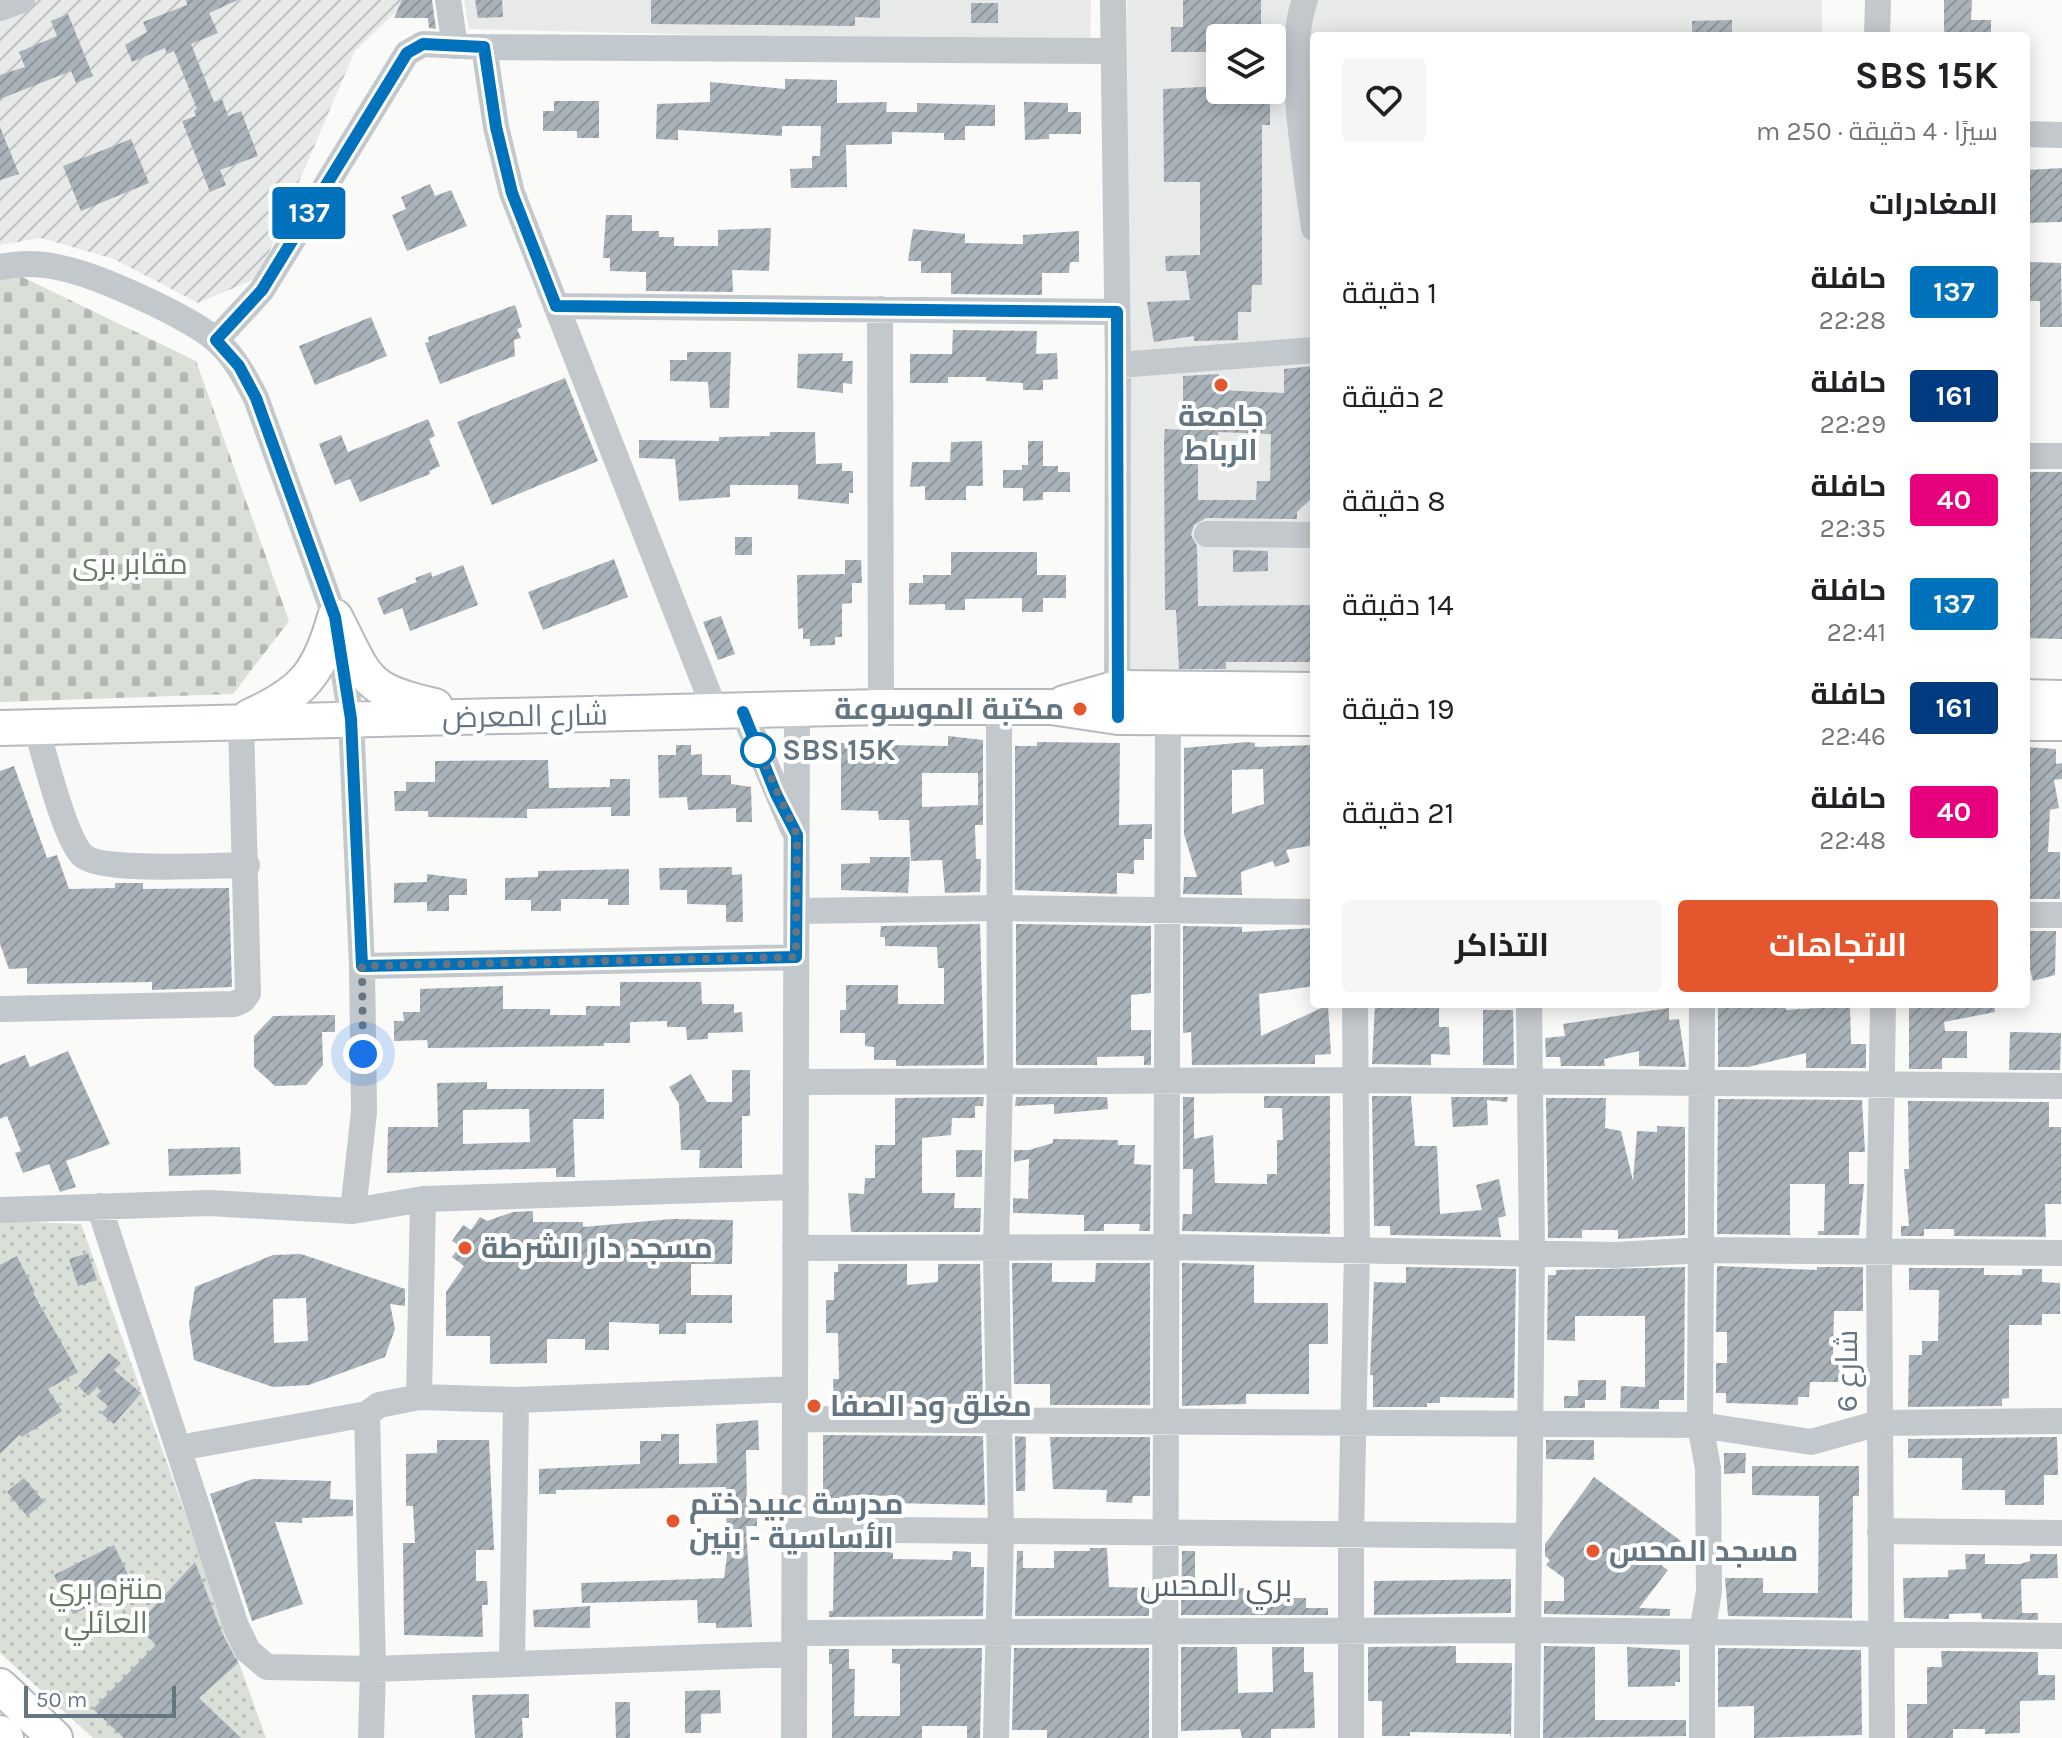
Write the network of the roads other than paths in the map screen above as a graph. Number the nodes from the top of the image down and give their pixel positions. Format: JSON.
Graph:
{"nodes":[{"id":1,"x":22,"y":0,"type":"edge"},
{"id":2,"x":448,"y":0,"type":"edge"},
{"id":3,"x":1113,"y":0,"type":"edge"},
{"id":4,"x":1305,"y":0,"type":"edge"},
{"id":5,"x":1878,"y":0,"type":"edge"},
{"id":6,"x":0,"y":8,"type":"edge"},
{"id":7,"x":1877,"y":32,"type":"edge"},
{"id":8,"x":455,"y":46,"type":"junction"},
{"id":9,"x":484,"y":47,"type":"junction"},
{"id":10,"x":1112,"y":51,"type":"junction"},
{"id":11,"x":2030,"y":134,"type":"edge"},
{"id":12,"x":2062,"y":135,"type":"edge"},
{"id":13,"x":1310,"y":197,"type":"edge"},
{"id":14,"x":0,"y":267,"type":"edge"},
{"id":15,"x":556,"y":306,"type":"junction"},
{"id":16,"x":880,"y":309,"type":"junction"},
{"id":17,"x":1117,"y":312,"type":"junction"},
{"id":18,"x":216,"y":340,"type":"junction"},
{"id":19,"x":1310,"y":350,"type":"edge"},
{"id":20,"x":1118,"y":365,"type":"junction"},
{"id":21,"x":2030,"y":456,"type":"edge"},
{"id":22,"x":2062,"y":456,"type":"edge"},
{"id":23,"x":1207,"y":534,"type":"dead end"},
{"id":24,"x":1310,"y":535,"type":"edge"},
{"id":25,"x":335,"y":617,"type":"junction"},
{"id":26,"x":1310,"y":690,"type":"edge"},
{"id":27,"x":2030,"y":697,"type":"edge"},
{"id":28,"x":2062,"y":698,"type":"edge"},
{"id":29,"x":1117,"y":703,"type":"junction"},
{"id":30,"x":1168,"y":703,"type":"junction"},
{"id":31,"x":881,"y":707,"type":"junction"},
{"id":32,"x":999,"y":709,"type":"junction"},
{"id":33,"x":797,"y":710,"type":"junction"},
{"id":34,"x":730,"y":713,"type":"junction"},
{"id":35,"x":478,"y":716,"type":"junction"},
{"id":36,"x":1310,"y":718,"type":"edge"},
{"id":37,"x":351,"y":719,"type":"junction"},
{"id":38,"x":241,"y":721,"type":"junction"},
{"id":39,"x":2030,"y":723,"type":"edge"},
{"id":40,"x":2062,"y":723,"type":"edge"},
{"id":41,"x":36,"y":727,"type":"junction"},
{"id":42,"x":0,"y":728,"type":"edge"},
{"id":43,"x":797,"y":835,"type":"junction"},
{"id":44,"x":247,"y":865,"type":"junction"},
{"id":45,"x":999,"y":908,"type":"junction"},
{"id":46,"x":1169,"y":910,"type":"junction"},
{"id":47,"x":797,"y":911,"type":"junction"},
{"id":48,"x":1310,"y":912,"type":"edge"},
{"id":49,"x":2030,"y":915,"type":"edge"},
{"id":50,"x":2062,"y":915,"type":"edge"},
{"id":51,"x":796,"y":957,"type":"junction"},
{"id":52,"x":362,"y":966,"type":"junction"},
{"id":53,"x":1355,"y":1008,"type":"edge"},
{"id":54,"x":1529,"y":1008,"type":"edge"},
{"id":55,"x":1702,"y":1008,"type":"edge"},
{"id":56,"x":1883,"y":1008,"type":"edge"},
{"id":57,"x":3,"y":1009,"type":"dead end"},
{"id":58,"x":1353,"y":1080,"type":"junction"},
{"id":59,"x":1000,"y":1081,"type":"junction"},
{"id":60,"x":1529,"y":1081,"type":"junction"},
{"id":61,"x":796,"y":1082,"type":"junction"},
{"id":62,"x":1166,"y":1082,"type":"junction"},
{"id":63,"x":1700,"y":1084,"type":"junction"},
{"id":64,"x":1883,"y":1084,"type":"junction"},
{"id":65,"x":2062,"y":1086,"type":"edge"},
{"id":66,"x":796,"y":1187,"type":"junction"},
{"id":67,"x":423,"y":1199,"type":"junction"},
{"id":68,"x":99,"y":1206,"type":"junction"},
{"id":69,"x":0,"y":1210,"type":"edge"},
{"id":70,"x":353,"y":1211,"type":"junction"},
{"id":71,"x":1167,"y":1247,"type":"junction"},
{"id":72,"x":795,"y":1248,"type":"junction"},
{"id":73,"x":996,"y":1249,"type":"junction"},
{"id":74,"x":1357,"y":1250,"type":"junction"},
{"id":75,"x":1703,"y":1250,"type":"junction"},
{"id":76,"x":1879,"y":1252,"type":"junction"},
{"id":77,"x":1532,"y":1253,"type":"junction"},
{"id":78,"x":2062,"y":1253,"type":"edge"},
{"id":79,"x":795,"y":1389,"type":"junction"},
{"id":80,"x":419,"y":1397,"type":"junction"},
{"id":81,"x":516,"y":1400,"type":"junction"},
{"id":82,"x":367,"y":1414,"type":"junction"},
{"id":83,"x":795,"y":1419,"type":"junction"},
{"id":84,"x":999,"y":1421,"type":"junction"},
{"id":85,"x":1531,"y":1421,"type":"junction"},
{"id":86,"x":2062,"y":1421,"type":"edge"},
{"id":87,"x":1165,"y":1422,"type":"junction"},
{"id":88,"x":1353,"y":1423,"type":"junction"},
{"id":89,"x":1879,"y":1423,"type":"junction"},
{"id":90,"x":1700,"y":1425,"type":"junction"},
{"id":91,"x":179,"y":1448,"type":"junction"},
{"id":92,"x":795,"y":1529,"type":"junction"},
{"id":93,"x":1001,"y":1531,"type":"junction"},
{"id":94,"x":1880,"y":1531,"type":"junction"},
{"id":95,"x":2062,"y":1533,"type":"edge"},
{"id":96,"x":1166,"y":1534,"type":"junction"},
{"id":97,"x":1351,"y":1535,"type":"junction"},
{"id":98,"x":1527,"y":1536,"type":"junction"},
{"id":99,"x":1526,"y":1630,"type":"junction"},
{"id":100,"x":1352,"y":1631,"type":"junction"},
{"id":101,"x":998,"y":1632,"type":"junction"},
{"id":102,"x":1166,"y":1633,"type":"junction"},
{"id":103,"x":1702,"y":1633,"type":"junction"},
{"id":104,"x":1880,"y":1635,"type":"junction"},
{"id":105,"x":2062,"y":1636,"type":"edge"},
{"id":106,"x":794,"y":1644,"type":"junction"},
{"id":107,"x":512,"y":1664,"type":"junction"},
{"id":108,"x":373,"y":1669,"type":"junction"},
{"id":109,"x":0,"y":1686,"type":"edge"},
{"id":110,"x":0,"y":1733,"type":"edge"},
{"id":111,"x":6,"y":1738,"type":"edge"},
{"id":112,"x":55,"y":1738,"type":"edge"},
{"id":113,"x":371,"y":1738,"type":"edge"},
{"id":114,"x":794,"y":1738,"type":"edge"},
{"id":115,"x":996,"y":1738,"type":"edge"},
{"id":116,"x":1165,"y":1738,"type":"edge"},
{"id":117,"x":1351,"y":1738,"type":"edge"},
{"id":118,"x":1527,"y":1738,"type":"edge"},
{"id":119,"x":1702,"y":1738,"type":"edge"},
{"id":120,"x":1882,"y":1738,"type":"edge"}],
"edges":[{"from":1,"to":6,"type":"street"},
{"from":2,"to":8,"type":"street"},
{"from":3,"to":10,"type":"street"},
{"from":4,"to":13,"type":"street"},
{"from":5,"to":7,"type":"street"},
{"from":8,"to":9,"type":"street"},
{"from":8,"to":18,"type":"street"},
{"from":9,"to":10,"type":"street"},
{"from":9,"to":15,"type":"street"},
{"from":10,"to":17,"type":"street"},
{"from":11,"to":12,"type":"street"},
{"from":14,"to":18,"type":"street"},
{"from":15,"to":16,"type":"street"},
{"from":15,"to":34,"type":"street"},
{"from":16,"to":17,"type":"street"},
{"from":16,"to":31,"type":"street"},
{"from":17,"to":20,"type":"street"},
{"from":18,"to":25,"type":"street"},
{"from":19,"to":20,"type":"street"},
{"from":20,"to":29,"type":"street"},
{"from":21,"to":22,"type":"street"},
{"from":23,"to":24,"type":"street"},
{"from":25,"to":35,"type":"main road"},
{"from":25,"to":37,"type":"street"},
{"from":25,"to":38,"type":"main road"},
{"from":26,"to":30,"type":"main road","name":"شارع المعرض"},
{"from":27,"to":28,"type":"main road"},
{"from":29,"to":30,"type":"main road","name":"شارع المعرض"},
{"from":29,"to":32,"type":"main road","name":"شارع المعرض"},
{"from":30,"to":36,"type":"main road","name":"شارع المعرض"},
{"from":30,"to":46,"type":"street"},
{"from":31,"to":32,"type":"main road","name":"شارع المعرض"},
{"from":31,"to":33,"type":"main road","name":"شارع المعرض"},
{"from":32,"to":45,"type":"street"},
{"from":33,"to":34,"type":"main road","name":"شارع المعرض"},
{"from":33,"to":43,"type":"street"},
{"from":34,"to":35,"type":"main road","name":"شارع المعرض"},
{"from":34,"to":43,"type":"street"},
{"from":35,"to":37,"type":"main road","name":"شارع المعرض"},
{"from":37,"to":38,"type":"main road","name":"شارع المعرض"},
{"from":37,"to":52,"type":"street"},
{"from":38,"to":41,"type":"main road","name":"شارع المعرض"},
{"from":38,"to":44,"type":"street"},
{"from":39,"to":40,"type":"main road"},
{"from":41,"to":42,"type":"main road","name":"شارع المعرض"},
{"from":41,"to":44,"type":"street"},
{"from":43,"to":47,"type":"street"},
{"from":44,"to":57,"type":"street"},
{"from":45,"to":46,"type":"street"},
{"from":45,"to":47,"type":"street"},
{"from":45,"to":59,"type":"street"},
{"from":46,"to":48,"type":"street"},
{"from":46,"to":62,"type":"street"},
{"from":47,"to":51,"type":"street"},
{"from":49,"to":50,"type":"street"},
{"from":51,"to":52,"type":"street"},
{"from":51,"to":61,"type":"street"},
{"from":52,"to":70,"type":"street"},
{"from":53,"to":58,"type":"street"},
{"from":54,"to":60,"type":"street"},
{"from":55,"to":63,"type":"street"},
{"from":56,"to":64,"type":"street","name":"شارع 6"},
{"from":58,"to":60,"type":"street"},
{"from":58,"to":62,"type":"street"},
{"from":58,"to":74,"type":"street"},
{"from":59,"to":61,"type":"street"},
{"from":59,"to":62,"type":"street"},
{"from":59,"to":73,"type":"street"},
{"from":60,"to":63,"type":"street"},
{"from":60,"to":77,"type":"street"},
{"from":61,"to":66,"type":"street"},
{"from":62,"to":71,"type":"street"},
{"from":63,"to":64,"type":"street"},
{"from":63,"to":75,"type":"street"},
{"from":64,"to":65,"type":"street"},
{"from":64,"to":76,"type":"street","name":"شارع 6"},
{"from":66,"to":67,"type":"street"},
{"from":66,"to":72,"type":"street"},
{"from":67,"to":70,"type":"street"},
{"from":67,"to":80,"type":"street"},
{"from":68,"to":69,"type":"street"},
{"from":68,"to":70,"type":"street"},
{"from":68,"to":91,"type":"street"},
{"from":71,"to":73,"type":"street"},
{"from":71,"to":74,"type":"street"},
{"from":71,"to":87,"type":"street"},
{"from":72,"to":73,"type":"street"},
{"from":72,"to":79,"type":"street"},
{"from":73,"to":84,"type":"street"},
{"from":74,"to":77,"type":"street"},
{"from":74,"to":88,"type":"street"},
{"from":75,"to":76,"type":"street"},
{"from":75,"to":77,"type":"street"},
{"from":75,"to":90,"type":"street"},
{"from":76,"to":78,"type":"street"},
{"from":76,"to":89,"type":"street","name":"شارع 6"},
{"from":77,"to":85,"type":"street"},
{"from":79,"to":81,"type":"street"},
{"from":79,"to":83,"type":"street"},
{"from":80,"to":81,"type":"street"},
{"from":80,"to":82,"type":"street"},
{"from":81,"to":107,"type":"street"},
{"from":82,"to":91,"type":"street"},
{"from":82,"to":108,"type":"street"},
{"from":83,"to":84,"type":"street"},
{"from":83,"to":92,"type":"street"},
{"from":84,"to":87,"type":"street"},
{"from":84,"to":93,"type":"street"},
{"from":85,"to":88,"type":"street"},
{"from":85,"to":90,"type":"street"},
{"from":85,"to":98,"type":"street"},
{"from":86,"to":89,"type":"street"},
{"from":87,"to":88,"type":"street"},
{"from":87,"to":96,"type":"street"},
{"from":88,"to":97,"type":"street"},
{"from":89,"to":90,"type":"street"},
{"from":89,"to":94,"type":"street","name":"شارع 6"},
{"from":90,"to":103,"type":"street"},
{"from":91,"to":108,"type":"street"},
{"from":92,"to":93,"type":"street"},
{"from":92,"to":106,"type":"street"},
{"from":93,"to":96,"type":"street"},
{"from":93,"to":101,"type":"street"},
{"from":94,"to":95,"type":"street"},
{"from":94,"to":104,"type":"street","name":"شارع 6"},
{"from":96,"to":97,"type":"street"},
{"from":96,"to":102,"type":"street"},
{"from":97,"to":98,"type":"street"},
{"from":97,"to":100,"type":"street"},
{"from":98,"to":99,"type":"street"},
{"from":99,"to":100,"type":"street"},
{"from":99,"to":103,"type":"street"},
{"from":99,"to":118,"type":"street"},
{"from":100,"to":102,"type":"street"},
{"from":100,"to":117,"type":"street"},
{"from":101,"to":102,"type":"street"},
{"from":101,"to":106,"type":"street"},
{"from":101,"to":115,"type":"street"},
{"from":102,"to":116,"type":"street"},
{"from":103,"to":104,"type":"street"},
{"from":103,"to":119,"type":"street"},
{"from":104,"to":105,"type":"street"},
{"from":104,"to":120,"type":"street","name":"شارع 6"},
{"from":106,"to":107,"type":"street"},
{"from":106,"to":114,"type":"street"},
{"from":107,"to":108,"type":"street"},
{"from":108,"to":113,"type":"street"},
{"from":109,"to":112,"type":"main road"},
{"from":110,"to":111,"type":"main road"}]}
